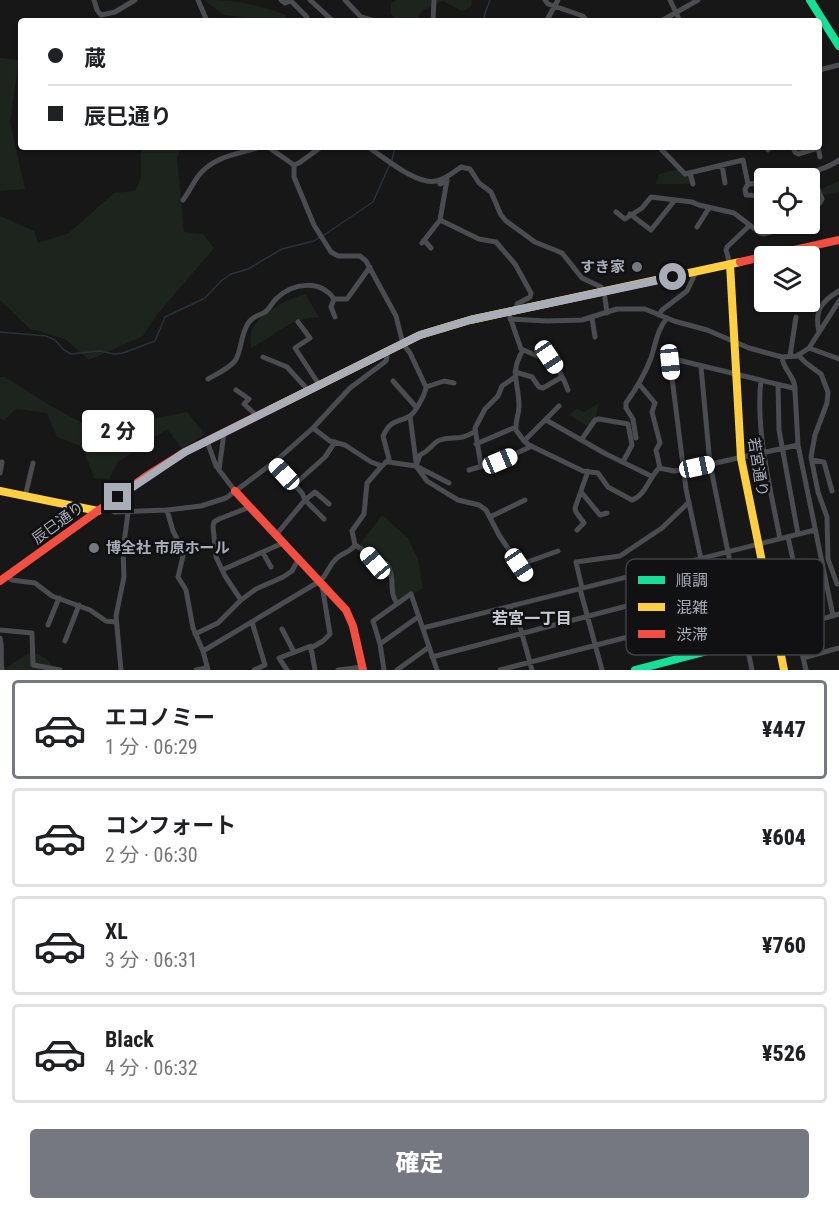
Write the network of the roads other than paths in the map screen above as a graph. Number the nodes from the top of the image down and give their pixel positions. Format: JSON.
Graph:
{"nodes":[{"id":1,"x":94,"y":0,"type":"edge"},
{"id":2,"x":135,"y":0,"type":"edge"},
{"id":3,"x":198,"y":0,"type":"edge"},
{"id":4,"x":282,"y":0,"type":"edge"},
{"id":5,"x":291,"y":0,"type":"edge"},
{"id":6,"x":310,"y":0,"type":"edge"},
{"id":7,"x":345,"y":0,"type":"edge"},
{"id":8,"x":434,"y":0,"type":"edge"},
{"id":9,"x":545,"y":0,"type":"edge"},
{"id":10,"x":558,"y":0,"type":"edge"},
{"id":11,"x":670,"y":0,"type":"edge"},
{"id":12,"x":699,"y":0,"type":"edge"},
{"id":13,"x":810,"y":0,"type":"edge"},
{"id":14,"x":555,"y":7,"type":"junction"},
{"id":15,"x":676,"y":12,"type":"junction"},
{"id":16,"x":101,"y":15,"type":"junction"},
{"id":17,"x":98,"y":18,"type":"edge"},
{"id":18,"x":206,"y":18,"type":"edge"},
{"id":19,"x":307,"y":18,"type":"edge"},
{"id":20,"x":330,"y":18,"type":"edge"},
{"id":21,"x":364,"y":18,"type":"edge"},
{"id":22,"x":433,"y":18,"type":"edge"},
{"id":23,"x":548,"y":18,"type":"edge"},
{"id":24,"x":585,"y":18,"type":"edge"},
{"id":25,"x":666,"y":18,"type":"edge"},
{"id":26,"x":679,"y":18,"type":"edge"},
{"id":27,"x":821,"y":18,"type":"edge"},
{"id":28,"x":822,"y":19,"type":"edge"},
{"id":29,"x":839,"y":46,"type":"edge"},
{"id":30,"x":839,"y":65,"type":"edge"},
{"id":31,"x":822,"y":69,"type":"edge"},
{"id":32,"x":249,"y":150,"type":"edge"},
{"id":33,"x":272,"y":150,"type":"edge"},
{"id":34,"x":317,"y":150,"type":"edge"},
{"id":35,"x":373,"y":150,"type":"edge"},
{"id":36,"x":662,"y":150,"type":"edge"},
{"id":37,"x":795,"y":150,"type":"edge"},
{"id":38,"x":809,"y":150,"type":"edge"},
{"id":39,"x":819,"y":150,"type":"edge"},
{"id":40,"x":820,"y":157,"type":"dead end"},
{"id":41,"x":839,"y":160,"type":"edge"},
{"id":42,"x":294,"y":165,"type":"junction"},
{"id":43,"x":722,"y":165,"type":"junction"},
{"id":44,"x":820,"y":168,"type":"edge"},
{"id":45,"x":690,"y":173,"type":"junction"},
{"id":46,"x":436,"y":182,"type":"junction"},
{"id":47,"x":725,"y":183,"type":"dead end"},
{"id":48,"x":693,"y":184,"type":"dead end"},
{"id":49,"x":748,"y":184,"type":"junction"},
{"id":50,"x":754,"y":184,"type":"edge"},
{"id":51,"x":754,"y":195,"type":"edge"},
{"id":52,"x":183,"y":200,"type":"dead end"},
{"id":53,"x":675,"y":200,"type":"junction"},
{"id":54,"x":709,"y":208,"type":"junction"},
{"id":55,"x":616,"y":212,"type":"dead end"},
{"id":56,"x":630,"y":214,"type":"junction"},
{"id":57,"x":441,"y":220,"type":"junction"},
{"id":58,"x":749,"y":226,"type":"junction"},
{"id":59,"x":697,"y":228,"type":"dead end"},
{"id":60,"x":754,"y":228,"type":"edge"},
{"id":61,"x":839,"y":240,"type":"edge"},
{"id":62,"x":431,"y":248,"type":"dead end"},
{"id":63,"x":730,"y":264,"type":"junction"},
{"id":64,"x":370,"y":267,"type":"junction"},
{"id":65,"x":696,"y":272,"type":"junction"},
{"id":66,"x":604,"y":291,"type":"junction"},
{"id":67,"x":839,"y":291,"type":"edge"},
{"id":68,"x":334,"y":298,"type":"junction"},
{"id":69,"x":839,"y":302,"type":"edge"},
{"id":70,"x":607,"y":313,"type":"junction"},
{"id":71,"x":512,"y":314,"type":"junction"},
{"id":72,"x":659,"y":315,"type":"junction"},
{"id":73,"x":335,"y":317,"type":"dead end"},
{"id":74,"x":796,"y":317,"type":"dead end"},
{"id":75,"x":591,"y":318,"type":"junction"},
{"id":76,"x":667,"y":318,"type":"junction"},
{"id":77,"x":298,"y":322,"type":"dead end"},
{"id":78,"x":819,"y":332,"type":"junction"},
{"id":79,"x":595,"y":337,"type":"dead end"},
{"id":80,"x":735,"y":341,"type":"junction"},
{"id":81,"x":403,"y":344,"type":"junction"},
{"id":82,"x":809,"y":348,"type":"junction"},
{"id":83,"x":523,"y":350,"type":"junction"},
{"id":84,"x":385,"y":353,"type":"junction"},
{"id":85,"x":798,"y":355,"type":"junction"},
{"id":86,"x":790,"y":356,"type":"junction"},
{"id":87,"x":263,"y":357,"type":"dead end"},
{"id":88,"x":782,"y":357,"type":"junction"},
{"id":89,"x":839,"y":358,"type":"edge"},
{"id":90,"x":701,"y":367,"type":"junction"},
{"id":91,"x":736,"y":374,"type":"junction"},
{"id":92,"x":515,"y":375,"type":"junction"},
{"id":93,"x":562,"y":376,"type":"junction"},
{"id":94,"x":208,"y":379,"type":"dead end"},
{"id":95,"x":761,"y":380,"type":"junction"},
{"id":96,"x":393,"y":381,"type":"dead end"},
{"id":97,"x":454,"y":383,"type":"dead end"},
{"id":98,"x":639,"y":384,"type":"junction"},
{"id":99,"x":778,"y":385,"type":"junction"},
{"id":100,"x":320,"y":386,"type":"junction"},
{"id":101,"x":426,"y":387,"type":"junction"},
{"id":102,"x":237,"y":390,"type":"dead end"},
{"id":103,"x":568,"y":390,"type":"dead end"},
{"id":104,"x":795,"y":390,"type":"junction"},
{"id":105,"x":309,"y":391,"type":"junction"},
{"id":106,"x":558,"y":406,"type":"dead end"},
{"id":107,"x":416,"y":407,"type":"junction"},
{"id":108,"x":257,"y":416,"type":"junction"},
{"id":109,"x":410,"y":416,"type":"junction"},
{"id":110,"x":546,"y":420,"type":"junction"},
{"id":111,"x":516,"y":427,"type":"junction"},
{"id":112,"x":313,"y":428,"type":"junction"},
{"id":113,"x":474,"y":432,"type":"junction"},
{"id":114,"x":224,"y":433,"type":"junction"},
{"id":115,"x":636,"y":438,"type":"dead end"},
{"id":116,"x":582,"y":439,"type":"junction"},
{"id":117,"x":207,"y":441,"type":"junction"},
{"id":118,"x":524,"y":441,"type":"junction"},
{"id":119,"x":334,"y":442,"type":"junction"},
{"id":120,"x":476,"y":444,"type":"junction"},
{"id":121,"x":798,"y":445,"type":"junction"},
{"id":122,"x":532,"y":446,"type":"junction"},
{"id":123,"x":782,"y":449,"type":"junction"},
{"id":124,"x":764,"y":453,"type":"junction"},
{"id":125,"x":741,"y":458,"type":"junction"},
{"id":126,"x":812,"y":460,"type":"junction"},
{"id":127,"x":2,"y":462,"type":"dead end"},
{"id":128,"x":623,"y":462,"type":"junction"},
{"id":129,"x":33,"y":463,"type":"dead end"},
{"id":130,"x":274,"y":463,"type":"junction"},
{"id":131,"x":385,"y":464,"type":"junction"},
{"id":132,"x":710,"y":464,"type":"junction"},
{"id":133,"x":416,"y":466,"type":"junction"},
{"id":134,"x":482,"y":466,"type":"junction"},
{"id":135,"x":660,"y":468,"type":"junction"},
{"id":136,"x":219,"y":470,"type":"junction"},
{"id":137,"x":469,"y":470,"type":"dead end"},
{"id":138,"x":683,"y":470,"type":"junction"},
{"id":139,"x":588,"y":471,"type":"junction"},
{"id":140,"x":0,"y":472,"type":"edge"},
{"id":141,"x":651,"y":476,"type":"junction"},
{"id":142,"x":448,"y":483,"type":"dead end"},
{"id":143,"x":294,"y":484,"type":"junction"},
{"id":144,"x":0,"y":491,"type":"edge"},
{"id":145,"x":235,"y":491,"type":"junction"},
{"id":146,"x":832,"y":491,"type":"dead end"},
{"id":147,"x":582,"y":493,"type":"junction"},
{"id":148,"x":25,"y":497,"type":"junction"},
{"id":149,"x":305,"y":500,"type":"junction"},
{"id":150,"x":525,"y":500,"type":"dead end"},
{"id":151,"x":689,"y":502,"type":"junction"},
{"id":152,"x":329,"y":504,"type":"dead end"},
{"id":153,"x":250,"y":507,"type":"junction"},
{"id":154,"x":102,"y":508,"type":"junction"},
{"id":155,"x":167,"y":510,"type":"junction"},
{"id":156,"x":128,"y":513,"type":"junction"},
{"id":157,"x":607,"y":513,"type":"dead end"},
{"id":158,"x":490,"y":517,"type":"junction"},
{"id":159,"x":324,"y":519,"type":"dead end"},
{"id":160,"x":577,"y":530,"type":"dead end"},
{"id":161,"x":815,"y":530,"type":"junction"},
{"id":162,"x":798,"y":534,"type":"junction"},
{"id":163,"x":276,"y":535,"type":"junction"},
{"id":164,"x":788,"y":537,"type":"junction"},
{"id":165,"x":780,"y":539,"type":"junction"},
{"id":166,"x":284,"y":543,"type":"junction"},
{"id":167,"x":759,"y":544,"type":"junction"},
{"id":168,"x":355,"y":545,"type":"junction"},
{"id":169,"x":558,"y":551,"type":"dead end"},
{"id":170,"x":728,"y":552,"type":"junction"},
{"id":171,"x":263,"y":553,"type":"junction"},
{"id":172,"x":298,"y":558,"type":"junction"},
{"id":173,"x":701,"y":559,"type":"joint"},
{"id":174,"x":729,"y":559,"type":"edge"},
{"id":175,"x":762,"y":559,"type":"edge"},
{"id":176,"x":793,"y":559,"type":"edge"},
{"id":177,"x":822,"y":559,"type":"edge"},
{"id":178,"x":519,"y":565,"type":"junction"},
{"id":179,"x":824,"y":566,"type":"edge"},
{"id":180,"x":271,"y":567,"type":"dead end"},
{"id":181,"x":222,"y":570,"type":"junction"},
{"id":182,"x":528,"y":578,"type":"dead end"},
{"id":183,"x":626,"y":578,"type":"edge"},
{"id":184,"x":3,"y":579,"type":"edge"},
{"id":185,"x":320,"y":581,"type":"junction"},
{"id":186,"x":837,"y":584,"type":"dead end"},
{"id":187,"x":581,"y":589,"type":"junction"},
{"id":188,"x":59,"y":598,"type":"junction"},
{"id":189,"x":241,"y":600,"type":"junction"},
{"id":190,"x":397,"y":603,"type":"junction"},
{"id":191,"x":79,"y":605,"type":"junction"},
{"id":192,"x":514,"y":605,"type":"junction"},
{"id":193,"x":626,"y":606,"type":"edge"},
{"id":194,"x":836,"y":615,"type":"edge"},
{"id":195,"x":587,"y":616,"type":"junction"},
{"id":196,"x":418,"y":617,"type":"junction"},
{"id":197,"x":116,"y":622,"type":"junction"},
{"id":198,"x":252,"y":622,"type":"junction"},
{"id":199,"x":48,"y":626,"type":"dead end"},
{"id":200,"x":423,"y":628,"type":"junction"},
{"id":201,"x":282,"y":629,"type":"dead end"},
{"id":202,"x":0,"y":630,"type":"edge"},
{"id":203,"x":522,"y":633,"type":"junction"},
{"id":204,"x":195,"y":634,"type":"junction"},
{"id":205,"x":626,"y":637,"type":"edge"},
{"id":206,"x":0,"y":638,"type":"edge"},
{"id":207,"x":65,"y":642,"type":"dead end"},
{"id":208,"x":380,"y":644,"type":"junction"},
{"id":209,"x":595,"y":645,"type":"junction"},
{"id":210,"x":312,"y":646,"type":"junction"},
{"id":211,"x":429,"y":647,"type":"junction"},
{"id":212,"x":839,"y":648,"type":"edge"},
{"id":213,"x":203,"y":651,"type":"junction"},
{"id":214,"x":294,"y":652,"type":"junction"},
{"id":215,"x":824,"y":652,"type":"edge"},
{"id":216,"x":699,"y":655,"type":"edge"},
{"id":217,"x":749,"y":655,"type":"edge"},
{"id":218,"x":781,"y":655,"type":"edge"},
{"id":219,"x":802,"y":655,"type":"edge"},
{"id":220,"x":814,"y":655,"type":"edge"},
{"id":221,"x":432,"y":657,"type":"junction"},
{"id":222,"x":803,"y":658,"type":"junction"},
{"id":223,"x":530,"y":662,"type":"junction"},
{"id":224,"x":662,"y":667,"type":"edge"},
{"id":225,"x":363,"y":668,"type":"edge"},
{"id":226,"x":207,"y":669,"type":"edge"},
{"id":227,"x":345,"y":669,"type":"edge"},
{"id":228,"x":2,"y":670,"type":"edge"},
{"id":229,"x":60,"y":670,"type":"edge"},
{"id":230,"x":121,"y":670,"type":"edge"},
{"id":231,"x":196,"y":670,"type":"edge"},
{"id":232,"x":255,"y":670,"type":"edge"},
{"id":233,"x":287,"y":670,"type":"edge"},
{"id":234,"x":315,"y":670,"type":"edge"},
{"id":235,"x":338,"y":670,"type":"edge"},
{"id":236,"x":384,"y":670,"type":"edge"},
{"id":237,"x":396,"y":670,"type":"edge"},
{"id":238,"x":437,"y":670,"type":"edge"},
{"id":239,"x":500,"y":670,"type":"edge"},
{"id":240,"x":532,"y":670,"type":"edge"},
{"id":241,"x":602,"y":670,"type":"edge"},
{"id":242,"x":635,"y":670,"type":"edge"},
{"id":243,"x":752,"y":670,"type":"edge"},
{"id":244,"x":784,"y":670,"type":"edge"},
{"id":245,"x":806,"y":670,"type":"edge"}],
"edges":[{"from":1,"to":16,"type":"street"},
{"from":2,"to":16,"type":"street"},
{"from":3,"to":18,"type":"street"},
{"from":4,"to":5,"type":"street"},
{"from":5,"to":19,"type":"street"},
{"from":6,"to":20,"type":"street"},
{"from":7,"to":21,"type":"street"},
{"from":8,"to":22,"type":"street"},
{"from":9,"to":14,"type":"street"},
{"from":10,"to":14,"type":"street"},
{"from":11,"to":15,"type":"street"},
{"from":12,"to":15,"type":"street"},
{"from":13,"to":27,"type":"main road"},
{"from":14,"to":23,"type":"street"},
{"from":14,"to":24,"type":"street"},
{"from":15,"to":25,"type":"street"},
{"from":15,"to":26,"type":"street"},
{"from":16,"to":17,"type":"street"},
{"from":28,"to":29,"type":"main road"},
{"from":30,"to":31,"type":"street"},
{"from":32,"to":52,"type":"street"},
{"from":33,"to":42,"type":"street"},
{"from":34,"to":42,"type":"street"},
{"from":35,"to":46,"type":"street"},
{"from":36,"to":45,"type":"street"},
{"from":37,"to":38,"type":"street"},
{"from":39,"to":40,"type":"street"},
{"from":41,"to":44,"type":"street"},
{"from":42,"to":64,"type":"street"},
{"from":43,"to":45,"type":"street"},
{"from":43,"to":47,"type":"street"},
{"from":43,"to":49,"type":"street"},
{"from":45,"to":48,"type":"street"},
{"from":46,"to":57,"type":"street"},
{"from":46,"to":66,"type":"street"},
{"from":49,"to":50,"type":"street"},
{"from":49,"to":51,"type":"street"},
{"from":53,"to":54,"type":"street"},
{"from":53,"to":56,"type":"street"},
{"from":53,"to":56,"type":"street"},
{"from":54,"to":58,"type":"street"},
{"from":54,"to":59,"type":"street"},
{"from":55,"to":56,"type":"street"},
{"from":57,"to":62,"type":"street"},
{"from":57,"to":71,"type":"street"},
{"from":58,"to":60,"type":"street"},
{"from":58,"to":63,"type":"street"},
{"from":61,"to":63,"type":"main road","name":"辰巳通り"},
{"from":63,"to":65,"type":"main road","name":"辰巳通り"},
{"from":63,"to":80,"type":"main road","name":"若宮通り"},
{"from":64,"to":68,"type":"street"},
{"from":64,"to":81,"type":"street"},
{"from":65,"to":66,"type":"main road","name":"辰巳通り"},
{"from":65,"to":72,"type":"street"},
{"from":66,"to":70,"type":"street"},
{"from":66,"to":71,"type":"main road","name":"辰巳通り"},
{"from":67,"to":78,"type":"street"},
{"from":68,"to":73,"type":"street"},
{"from":68,"to":94,"type":"street"},
{"from":69,"to":78,"type":"street"},
{"from":70,"to":72,"type":"street"},
{"from":70,"to":75,"type":"street"},
{"from":71,"to":75,"type":"street"},
{"from":71,"to":81,"type":"main road","name":"辰巳通り"},
{"from":71,"to":83,"type":"street"},
{"from":72,"to":76,"type":"street"},
{"from":74,"to":86,"type":"street"},
{"from":75,"to":79,"type":"street"},
{"from":76,"to":80,"type":"street"},
{"from":76,"to":98,"type":"street"},
{"from":77,"to":100,"type":"street"},
{"from":78,"to":82,"type":"street"},
{"from":80,"to":88,"type":"street"},
{"from":80,"to":91,"type":"main road","name":"若宮通り"},
{"from":81,"to":84,"type":"main road","name":"辰巳通り"},
{"from":81,"to":101,"type":"street"},
{"from":82,"to":85,"type":"street"},
{"from":82,"to":89,"type":"street"},
{"from":83,"to":92,"type":"street"},
{"from":83,"to":93,"type":"street"},
{"from":84,"to":100,"type":"main road","name":"辰巳通り"},
{"from":84,"to":112,"type":"street"},
{"from":85,"to":86,"type":"street"},
{"from":85,"to":126,"type":"street"},
{"from":86,"to":88,"type":"street"},
{"from":87,"to":105,"type":"street"},
{"from":88,"to":104,"type":"street"},
{"from":90,"to":91,"type":"street"},
{"from":90,"to":132,"type":"street"},
{"from":90,"to":138,"type":"street"},
{"from":91,"to":95,"type":"street"},
{"from":91,"to":125,"type":"main road","name":"若宮通り"},
{"from":92,"to":93,"type":"street"},
{"from":92,"to":111,"type":"street"},
{"from":92,"to":113,"type":"street"},
{"from":93,"to":103,"type":"street"},
{"from":95,"to":99,"type":"street"},
{"from":95,"to":124,"type":"street"},
{"from":96,"to":107,"type":"street"},
{"from":97,"to":101,"type":"street"},
{"from":98,"to":115,"type":"street"},
{"from":98,"to":135,"type":"street"},
{"from":99,"to":104,"type":"street"},
{"from":99,"to":123,"type":"street"},
{"from":100,"to":105,"type":"main road","name":"辰巳通り"},
{"from":101,"to":107,"type":"street"},
{"from":102,"to":108,"type":"street"},
{"from":104,"to":121,"type":"street"},
{"from":105,"to":108,"type":"main road","name":"辰巳通り"},
{"from":106,"to":110,"type":"street"},
{"from":107,"to":109,"type":"street"},
{"from":108,"to":114,"type":"main road","name":"辰巳通り"},
{"from":109,"to":131,"type":"street"},
{"from":109,"to":133,"type":"street"},
{"from":110,"to":116,"type":"street"},
{"from":110,"to":118,"type":"street"},
{"from":111,"to":118,"type":"street"},
{"from":111,"to":120,"type":"street"},
{"from":112,"to":119,"type":"street"},
{"from":112,"to":130,"type":"street"},
{"from":113,"to":120,"type":"street"},
{"from":113,"to":133,"type":"street"},
{"from":114,"to":117,"type":"main road","name":"辰巳通り"},
{"from":114,"to":136,"type":"street"},
{"from":116,"to":128,"type":"street"},
{"from":116,"to":128,"type":"street"},
{"from":117,"to":136,"type":"street"},
{"from":117,"to":154,"type":"main road","name":"辰巳通り"},
{"from":118,"to":122,"type":"street"},
{"from":119,"to":131,"type":"street"},
{"from":119,"to":143,"type":"street"},
{"from":120,"to":134,"type":"street"},
{"from":121,"to":123,"type":"street"},
{"from":121,"to":161,"type":"street"},
{"from":122,"to":134,"type":"street"},
{"from":122,"to":139,"type":"street"},
{"from":123,"to":124,"type":"street"},
{"from":123,"to":162,"type":"street"},
{"from":124,"to":125,"type":"street"},
{"from":124,"to":165,"type":"street"},
{"from":125,"to":132,"type":"street"},
{"from":125,"to":167,"type":"main road","name":"若宮通り"},
{"from":126,"to":146,"type":"street"},
{"from":126,"to":186,"type":"street"},
{"from":127,"to":140,"type":"street"},
{"from":128,"to":141,"type":"street"},
{"from":129,"to":148,"type":"street"},
{"from":130,"to":143,"type":"street"},
{"from":130,"to":145,"type":"street"},
{"from":131,"to":133,"type":"street"},
{"from":131,"to":168,"type":"street"},
{"from":132,"to":138,"type":"street"},
{"from":132,"to":170,"type":"street"},
{"from":133,"to":142,"type":"street"},
{"from":133,"to":158,"type":"street"},
{"from":134,"to":137,"type":"street"},
{"from":135,"to":138,"type":"street"},
{"from":135,"to":141,"type":"street"},
{"from":136,"to":145,"type":"street"},
{"from":138,"to":151,"type":"street"},
{"from":139,"to":141,"type":"street"},
{"from":139,"to":147,"type":"street"},
{"from":143,"to":149,"type":"street"},
{"from":144,"to":148,"type":"main road"},
{"from":145,"to":153,"type":"main road"},
{"from":145,"to":155,"type":"street"},
{"from":147,"to":157,"type":"street"},
{"from":147,"to":160,"type":"street"},
{"from":148,"to":154,"type":"main road"},
{"from":149,"to":152,"type":"street"},
{"from":149,"to":159,"type":"street"},
{"from":149,"to":163,"type":"street"},
{"from":150,"to":158,"type":"street"},
{"from":151,"to":173,"type":"street"},
{"from":151,"to":187,"type":"street"},
{"from":153,"to":163,"type":"main road"},
{"from":153,"to":181,"type":"street"},
{"from":154,"to":156,"type":"street"},
{"from":154,"to":184,"type":"main road","name":"辰巳通り"},
{"from":155,"to":156,"type":"street"},
{"from":155,"to":204,"type":"street"},
{"from":156,"to":197,"type":"street"},
{"from":158,"to":178,"type":"street"},
{"from":161,"to":162,"type":"street"},
{"from":161,"to":177,"type":"street"},
{"from":162,"to":164,"type":"street"},
{"from":163,"to":166,"type":"main road"},
{"from":164,"to":165,"type":"street"},
{"from":164,"to":176,"type":"street"},
{"from":165,"to":167,"type":"street"},
{"from":166,"to":171,"type":"street"},
{"from":166,"to":172,"type":"main road"},
{"from":167,"to":170,"type":"street"},
{"from":167,"to":175,"type":"main road","name":"若宮通り"},
{"from":168,"to":185,"type":"street"},
{"from":168,"to":190,"type":"street"},
{"from":169,"to":178,"type":"street"},
{"from":170,"to":173,"type":"street"},
{"from":170,"to":174,"type":"street"},
{"from":171,"to":180,"type":"street"},
{"from":171,"to":181,"type":"street"},
{"from":172,"to":185,"type":"main road"},
{"from":172,"to":189,"type":"street"},
{"from":178,"to":182,"type":"street"},
{"from":179,"to":194,"type":"street"},
{"from":181,"to":189,"type":"street"},
{"from":183,"to":187,"type":"street"},
{"from":184,"to":188,"type":"street"},
{"from":185,"to":198,"type":"street"},
{"from":185,"to":210,"type":"street"},
{"from":185,"to":225,"type":"main road"},
{"from":187,"to":192,"type":"street"},
{"from":187,"to":195,"type":"street"},
{"from":188,"to":191,"type":"street"},
{"from":188,"to":199,"type":"street"},
{"from":189,"to":204,"type":"street"},
{"from":190,"to":196,"type":"street"},
{"from":190,"to":208,"type":"street"},
{"from":191,"to":197,"type":"street"},
{"from":191,"to":207,"type":"street"},
{"from":192,"to":200,"type":"street"},
{"from":192,"to":203,"type":"street"},
{"from":193,"to":195,"type":"street"},
{"from":195,"to":203,"type":"street"},
{"from":195,"to":209,"type":"street"},
{"from":196,"to":200,"type":"street"},
{"from":196,"to":208,"type":"street"},
{"from":197,"to":230,"type":"street"},
{"from":198,"to":213,"type":"street"},
{"from":198,"to":232,"type":"street"},
{"from":200,"to":211,"type":"street"},
{"from":201,"to":214,"type":"street"},
{"from":202,"to":229,"type":"street"},
{"from":203,"to":221,"type":"street"},
{"from":203,"to":223,"type":"street"},
{"from":204,"to":213,"type":"street"},
{"from":205,"to":209,"type":"street"},
{"from":206,"to":228,"type":"street"},
{"from":208,"to":236,"type":"street"},
{"from":209,"to":223,"type":"street"},
{"from":209,"to":241,"type":"street"},
{"from":210,"to":214,"type":"street"},
{"from":210,"to":234,"type":"street"},
{"from":211,"to":221,"type":"street"},
{"from":211,"to":237,"type":"street"},
{"from":212,"to":215,"type":"street"},
{"from":213,"to":226,"type":"street"},
{"from":214,"to":233,"type":"street"},
{"from":216,"to":224,"type":"main road"},
{"from":217,"to":243,"type":"street"},
{"from":218,"to":244,"type":"main road","name":"若宮通り"},
{"from":219,"to":222,"type":"street"},
{"from":220,"to":222,"type":"street"},
{"from":221,"to":238,"type":"street"},
{"from":222,"to":245,"type":"street"},
{"from":223,"to":239,"type":"street"},
{"from":223,"to":240,"type":"street"},
{"from":224,"to":242,"type":"main road"},
{"from":225,"to":227,"type":"street"},
{"from":226,"to":231,"type":"street"},
{"from":227,"to":235,"type":"street"}]}
